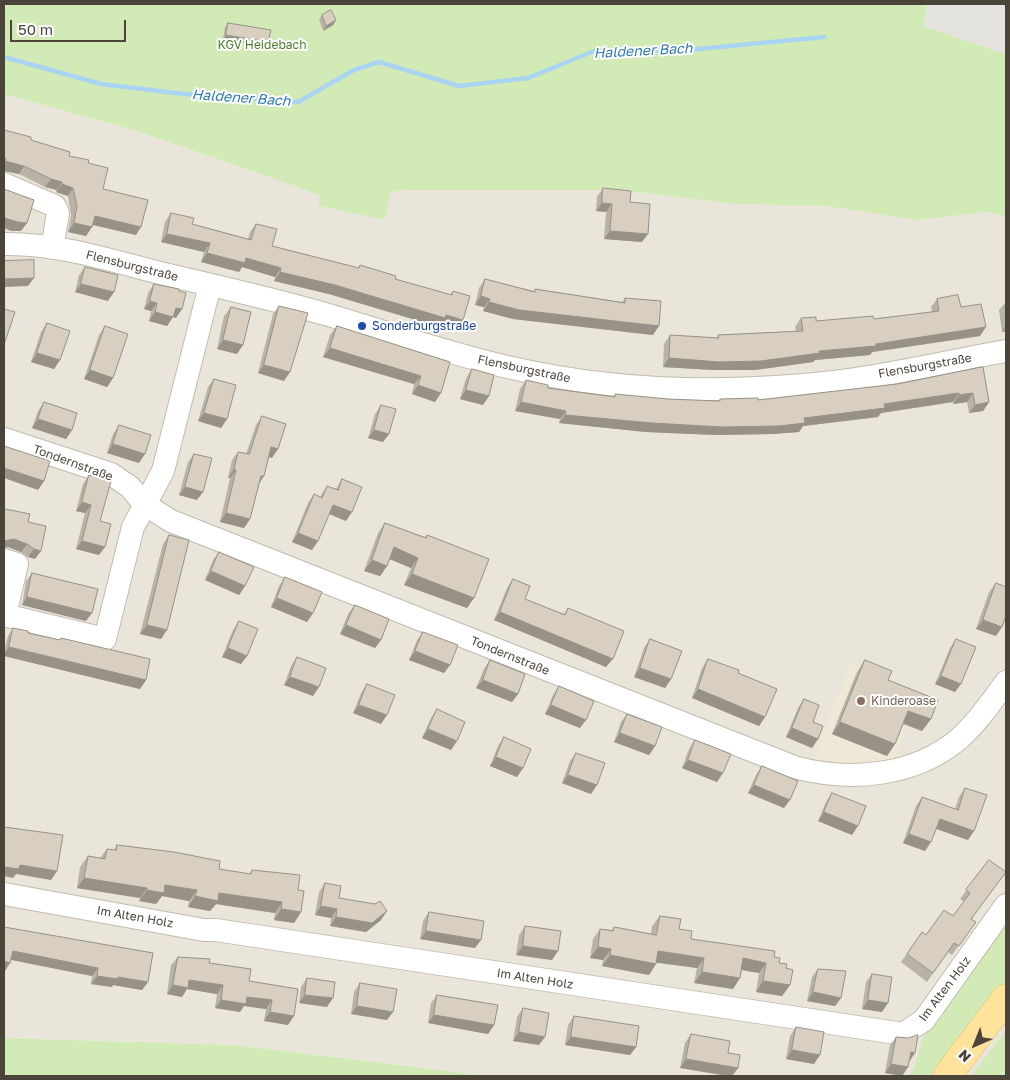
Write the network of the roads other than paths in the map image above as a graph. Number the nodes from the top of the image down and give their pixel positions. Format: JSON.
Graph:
{"nodes":[{"id":1,"x":4,"y":184,"type":"edge"},
{"id":2,"x":4,"y":244,"type":"edge"},
{"id":3,"x":52,"y":248,"type":"junction"},
{"id":4,"x":210,"y":285,"type":"junction"},
{"id":5,"x":1006,"y":351,"type":"edge"},
{"id":6,"x":4,"y":439,"type":"edge"},
{"id":7,"x":144,"y":504,"type":"junction"},
{"id":8,"x":4,"y":560,"type":"edge"},
{"id":9,"x":4,"y":615,"type":"edge"},
{"id":10,"x":1006,"y":682,"type":"edge"},
{"id":11,"x":4,"y":894,"type":"edge"},
{"id":12,"x":1006,"y":905,"type":"edge"},
{"id":13,"x":1006,"y":998,"type":"edge"},
{"id":14,"x":947,"y":1076,"type":"edge"}],
"edges":[{"from":1,"to":3,"type":"street"},
{"from":2,"to":3,"type":"street","name":"Flensburgstraße"},
{"from":3,"to":4,"type":"street","name":"Flensburgstraße"},
{"from":4,"to":5,"type":"street","name":"Flensburgstraße"},
{"from":4,"to":7,"type":"street"},
{"from":6,"to":7,"type":"street","name":"Tondernstraße"},
{"from":7,"to":9,"type":"street"},
{"from":7,"to":10,"type":"street","name":"Tondernstraße"},
{"from":8,"to":9,"type":"street"},
{"from":11,"to":12,"type":"street","name":"Im Alten Holz"},
{"from":13,"to":14,"type":"main road"}]}
